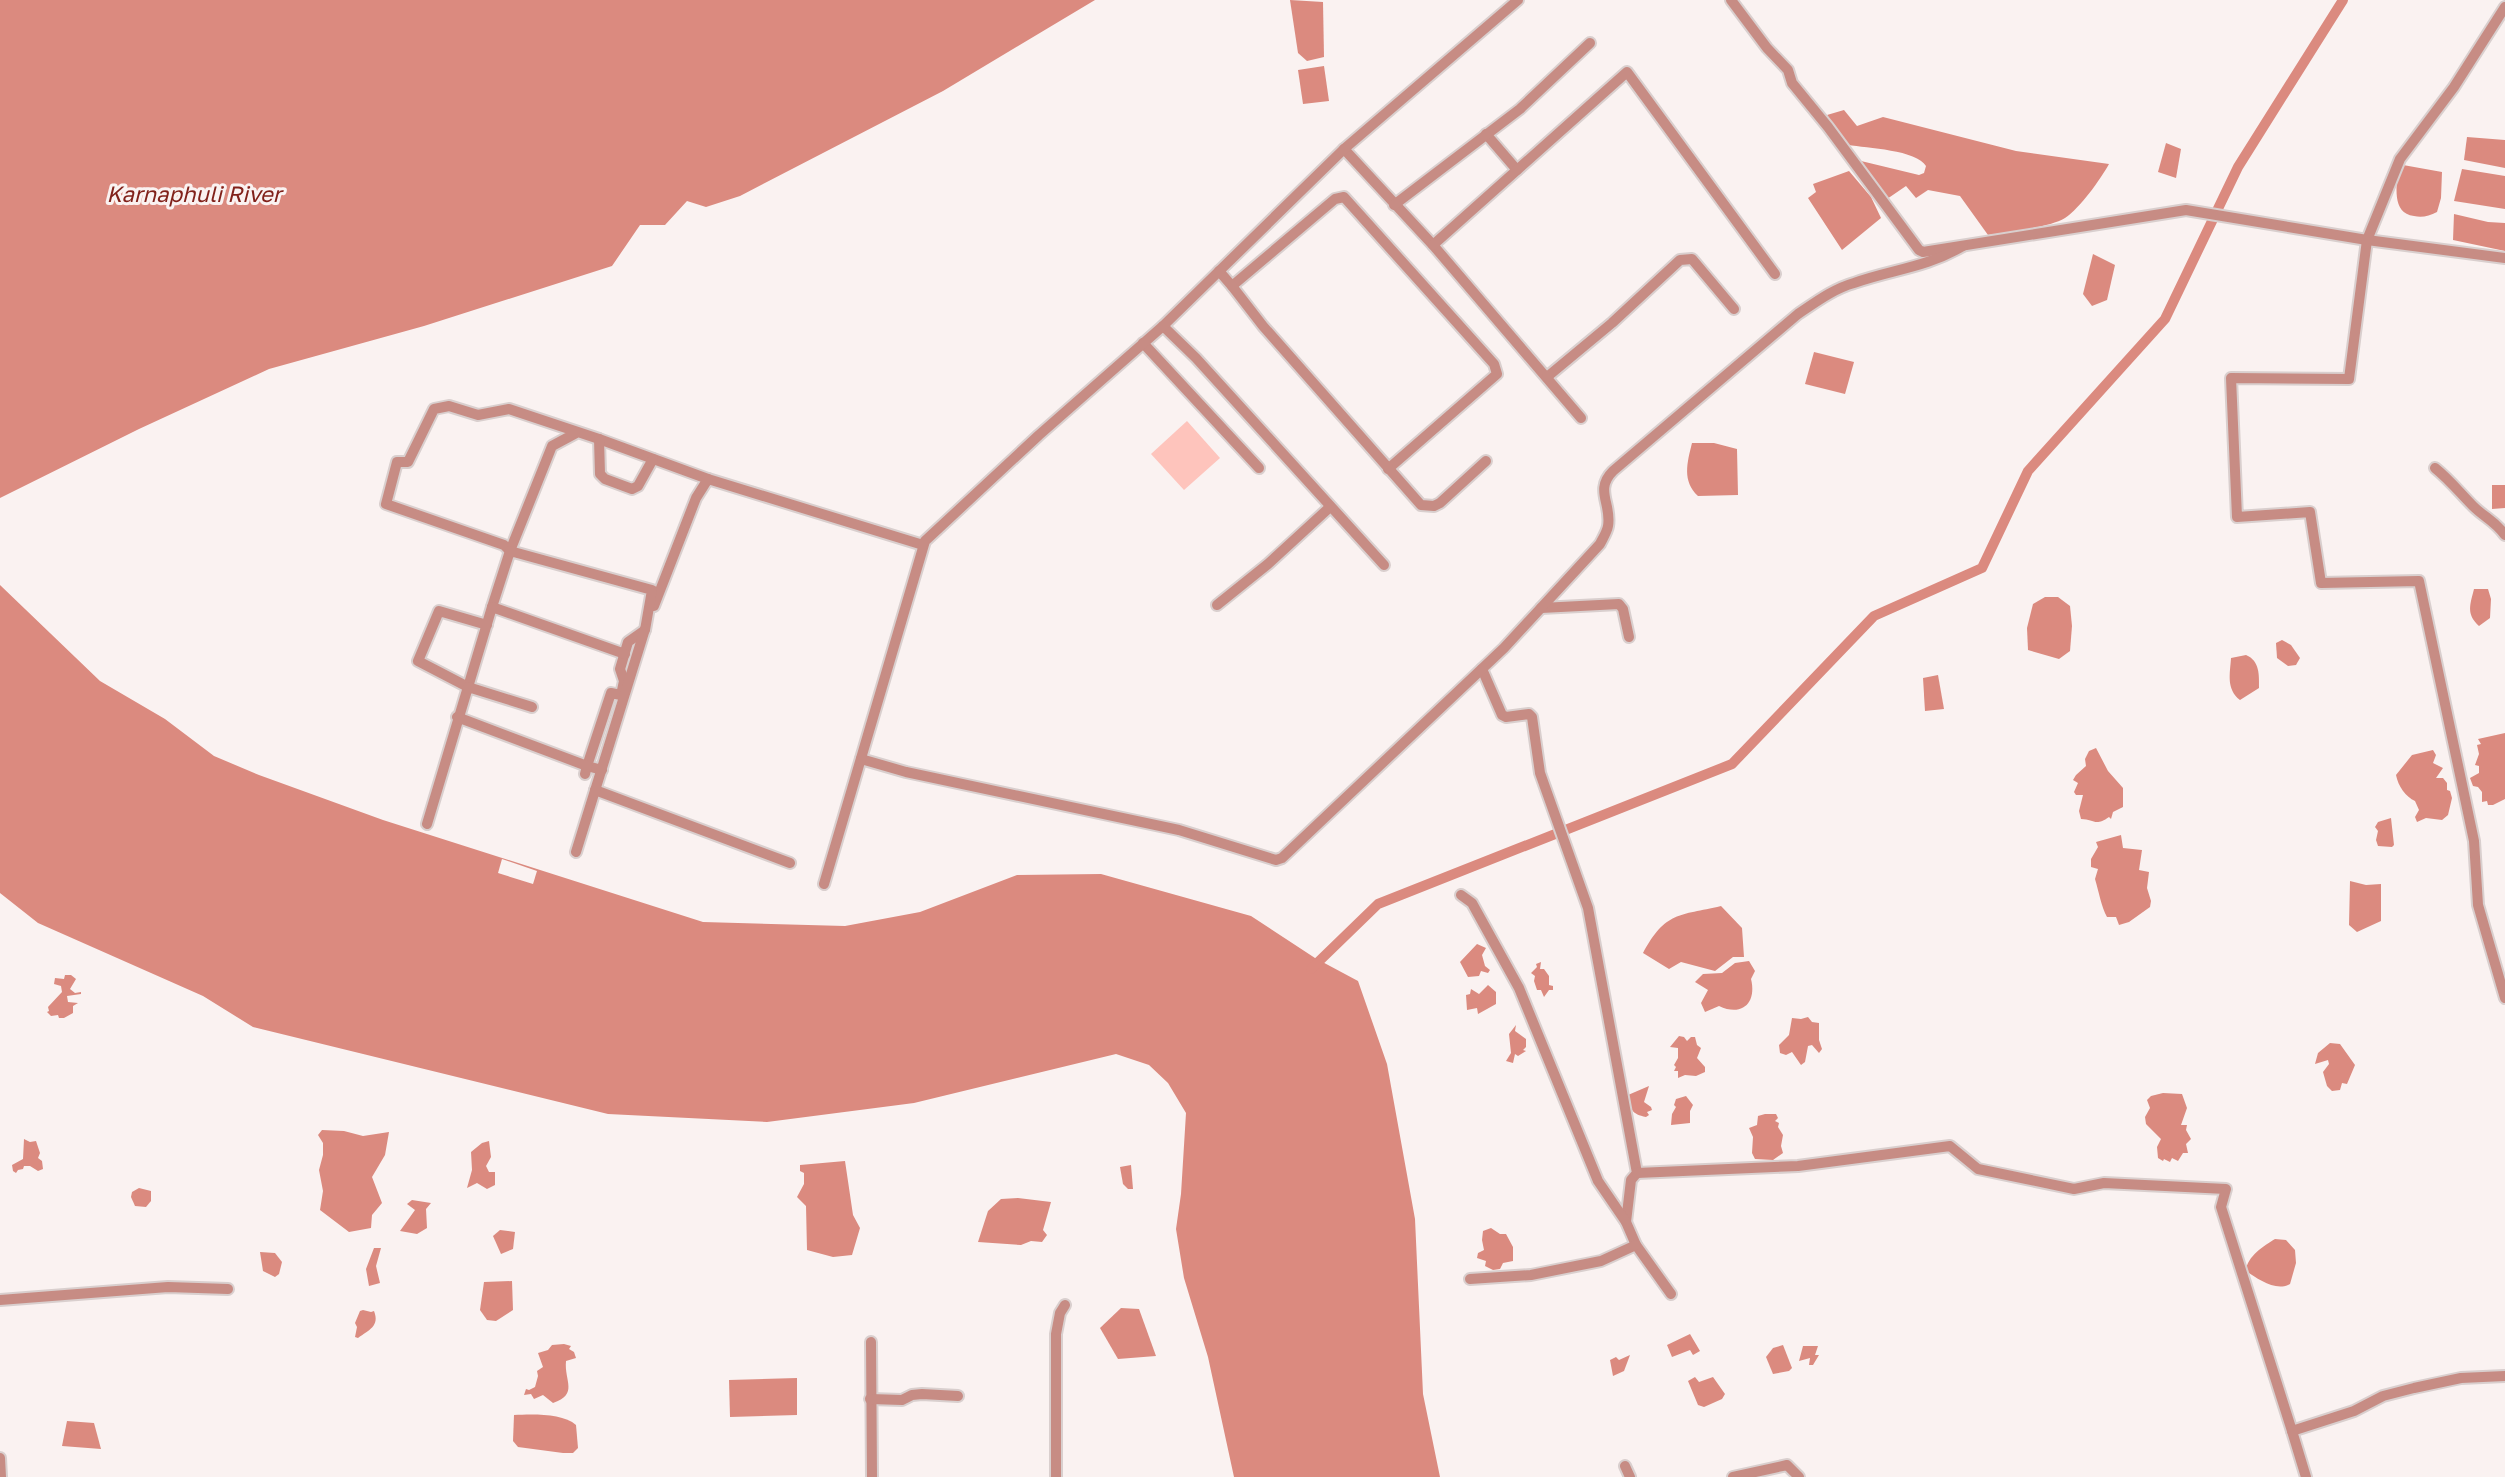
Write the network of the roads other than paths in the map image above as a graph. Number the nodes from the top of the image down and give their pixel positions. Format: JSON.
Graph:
{"nodes":[{"id":1,"x":1518,"y":0,"type":"edge"},
{"id":2,"x":1731,"y":0,"type":"edge"},
{"id":3,"x":2505,"y":7,"type":"edge"},
{"id":4,"x":1590,"y":43,"type":"dead end"},
{"id":5,"x":1486,"y":134,"type":"junction"},
{"id":6,"x":1344,"y":149,"type":"junction"},
{"id":7,"x":1517,"y":170,"type":"junction"},
{"id":8,"x":1394,"y":205,"type":"junction"},
{"id":9,"x":2367,"y":240,"type":"junction"},
{"id":10,"x":1433,"y":245,"type":"junction"},
{"id":11,"x":1963,"y":246,"type":"junction"},
{"id":12,"x":2505,"y":258,"type":"edge"},
{"id":13,"x":1219,"y":271,"type":"junction"},
{"id":14,"x":1775,"y":274,"type":"dead end"},
{"id":15,"x":1232,"y":286,"type":"junction"},
{"id":16,"x":1734,"y":309,"type":"dead end"},
{"id":17,"x":1163,"y":326,"type":"junction"},
{"id":18,"x":1143,"y":343,"type":"junction"},
{"id":19,"x":1547,"y":377,"type":"junction"},
{"id":20,"x":1581,"y":418,"type":"dead end"},
{"id":21,"x":578,"y":432,"type":"junction"},
{"id":22,"x":599,"y":439,"type":"junction"},
{"id":23,"x":653,"y":459,"type":"junction"},
{"id":24,"x":1486,"y":461,"type":"dead end"},
{"id":25,"x":1259,"y":468,"type":"dead end"},
{"id":26,"x":2435,"y":468,"type":"dead end"},
{"id":27,"x":1388,"y":469,"type":"junction"},
{"id":28,"x":708,"y":479,"type":"junction"},
{"id":29,"x":1330,"y":507,"type":"junction"},
{"id":30,"x":2505,"y":535,"type":"edge"},
{"id":31,"x":924,"y":545,"type":"junction"},
{"id":32,"x":510,"y":551,"type":"junction"},
{"id":33,"x":1384,"y":565,"type":"dead end"},
{"id":34,"x":1217,"y":605,"type":"dead end"},
{"id":35,"x":492,"y":607,"type":"junction"},
{"id":36,"x":1541,"y":608,"type":"junction"},
{"id":37,"x":487,"y":625,"type":"junction"},
{"id":38,"x":645,"y":630,"type":"junction"},
{"id":39,"x":1629,"y":637,"type":"dead end"},
{"id":40,"x":625,"y":654,"type":"junction"},
{"id":41,"x":1482,"y":669,"type":"junction"},
{"id":42,"x":468,"y":687,"type":"junction"},
{"id":43,"x":532,"y":707,"type":"dead end"},
{"id":44,"x":457,"y":717,"type":"junction"},
{"id":45,"x":861,"y":759,"type":"junction"},
{"id":46,"x":586,"y":770,"type":"junction"},
{"id":47,"x":602,"y":770,"type":"junction"},
{"id":48,"x":595,"y":790,"type":"junction"},
{"id":49,"x":427,"y":824,"type":"dead end"},
{"id":50,"x":576,"y":852,"type":"dead end"},
{"id":51,"x":790,"y":863,"type":"dead end"},
{"id":52,"x":824,"y":884,"type":"dead end"},
{"id":53,"x":1461,"y":895,"type":"dead end"},
{"id":54,"x":2501,"y":970,"type":"edge"},
{"id":55,"x":2505,"y":998,"type":"edge"},
{"id":56,"x":1637,"y":1173,"type":"junction"},
{"id":57,"x":1626,"y":1222,"type":"junction"},
{"id":58,"x":1636,"y":1245,"type":"junction"},
{"id":59,"x":1470,"y":1279,"type":"dead end"},
{"id":60,"x":228,"y":1289,"type":"dead end"},
{"id":61,"x":1671,"y":1294,"type":"dead end"},
{"id":62,"x":0,"y":1300,"type":"edge"},
{"id":63,"x":1065,"y":1305,"type":"dead end"},
{"id":64,"x":871,"y":1342,"type":"dead end"},
{"id":65,"x":2505,"y":1376,"type":"edge"},
{"id":66,"x":958,"y":1396,"type":"dead end"},
{"id":67,"x":870,"y":1399,"type":"junction"},
{"id":68,"x":2292,"y":1431,"type":"junction"},
{"id":69,"x":0,"y":1458,"type":"edge"},
{"id":70,"x":1,"y":1477,"type":"edge"},
{"id":71,"x":872,"y":1477,"type":"edge"},
{"id":72,"x":1056,"y":1477,"type":"edge"},
{"id":73,"x":1733,"y":1477,"type":"edge"},
{"id":74,"x":1799,"y":1477,"type":"edge"},
{"id":75,"x":2306,"y":1477,"type":"edge"}],
"edges":[{"from":1,"to":6,"type":"street"},
{"from":2,"to":11,"type":"street"},
{"from":3,"to":9,"type":"street"},
{"from":4,"to":5,"type":"street"},
{"from":5,"to":7,"type":"street"},
{"from":5,"to":8,"type":"street"},
{"from":6,"to":8,"type":"street"},
{"from":6,"to":13,"type":"street"},
{"from":7,"to":10,"type":"street"},
{"from":7,"to":14,"type":"street"},
{"from":8,"to":10,"type":"street"},
{"from":9,"to":11,"type":"street"},
{"from":9,"to":12,"type":"street"},
{"from":9,"to":54,"type":"street"},
{"from":10,"to":19,"type":"street"},
{"from":11,"to":36,"type":"street"},
{"from":13,"to":15,"type":"street"},
{"from":13,"to":17,"type":"street"},
{"from":15,"to":27,"type":"street"},
{"from":15,"to":27,"type":"street"},
{"from":16,"to":19,"type":"street"},
{"from":17,"to":18,"type":"street"},
{"from":17,"to":29,"type":"street"},
{"from":18,"to":25,"type":"street"},
{"from":18,"to":31,"type":"street"},
{"from":19,"to":20,"type":"street"},
{"from":21,"to":22,"type":"street"},
{"from":21,"to":32,"type":"street"},
{"from":21,"to":32,"type":"street"},
{"from":22,"to":23,"type":"street"},
{"from":22,"to":23,"type":"street"},
{"from":23,"to":28,"type":"street"},
{"from":24,"to":27,"type":"street"},
{"from":26,"to":30,"type":"street"},
{"from":28,"to":31,"type":"street"},
{"from":28,"to":38,"type":"street"},
{"from":29,"to":33,"type":"street"},
{"from":29,"to":34,"type":"street"},
{"from":31,"to":45,"type":"street"},
{"from":32,"to":35,"type":"street"},
{"from":32,"to":38,"type":"street"},
{"from":35,"to":37,"type":"street"},
{"from":35,"to":40,"type":"street"},
{"from":36,"to":39,"type":"street"},
{"from":36,"to":41,"type":"street"},
{"from":37,"to":42,"type":"street"},
{"from":37,"to":42,"type":"street"},
{"from":38,"to":40,"type":"street"},
{"from":38,"to":47,"type":"street"},
{"from":40,"to":46,"type":"street"},
{"from":41,"to":45,"type":"street"},
{"from":41,"to":56,"type":"street"},
{"from":42,"to":43,"type":"street"},
{"from":42,"to":44,"type":"street"},
{"from":44,"to":46,"type":"street"},
{"from":44,"to":49,"type":"street"},
{"from":45,"to":52,"type":"street"},
{"from":46,"to":47,"type":"street"},
{"from":47,"to":48,"type":"street"},
{"from":48,"to":50,"type":"street"},
{"from":48,"to":51,"type":"street"},
{"from":53,"to":57,"type":"street"},
{"from":54,"to":55,"type":"street"},
{"from":56,"to":57,"type":"street"},
{"from":56,"to":68,"type":"street"},
{"from":57,"to":58,"type":"street"},
{"from":58,"to":59,"type":"street"},
{"from":58,"to":61,"type":"street"},
{"from":60,"to":62,"type":"street"},
{"from":63,"to":72,"type":"street"},
{"from":64,"to":67,"type":"street"},
{"from":65,"to":68,"type":"street"},
{"from":66,"to":67,"type":"street"},
{"from":67,"to":71,"type":"street"},
{"from":68,"to":75,"type":"street"},
{"from":69,"to":70,"type":"street"},
{"from":73,"to":74,"type":"street"}]}
